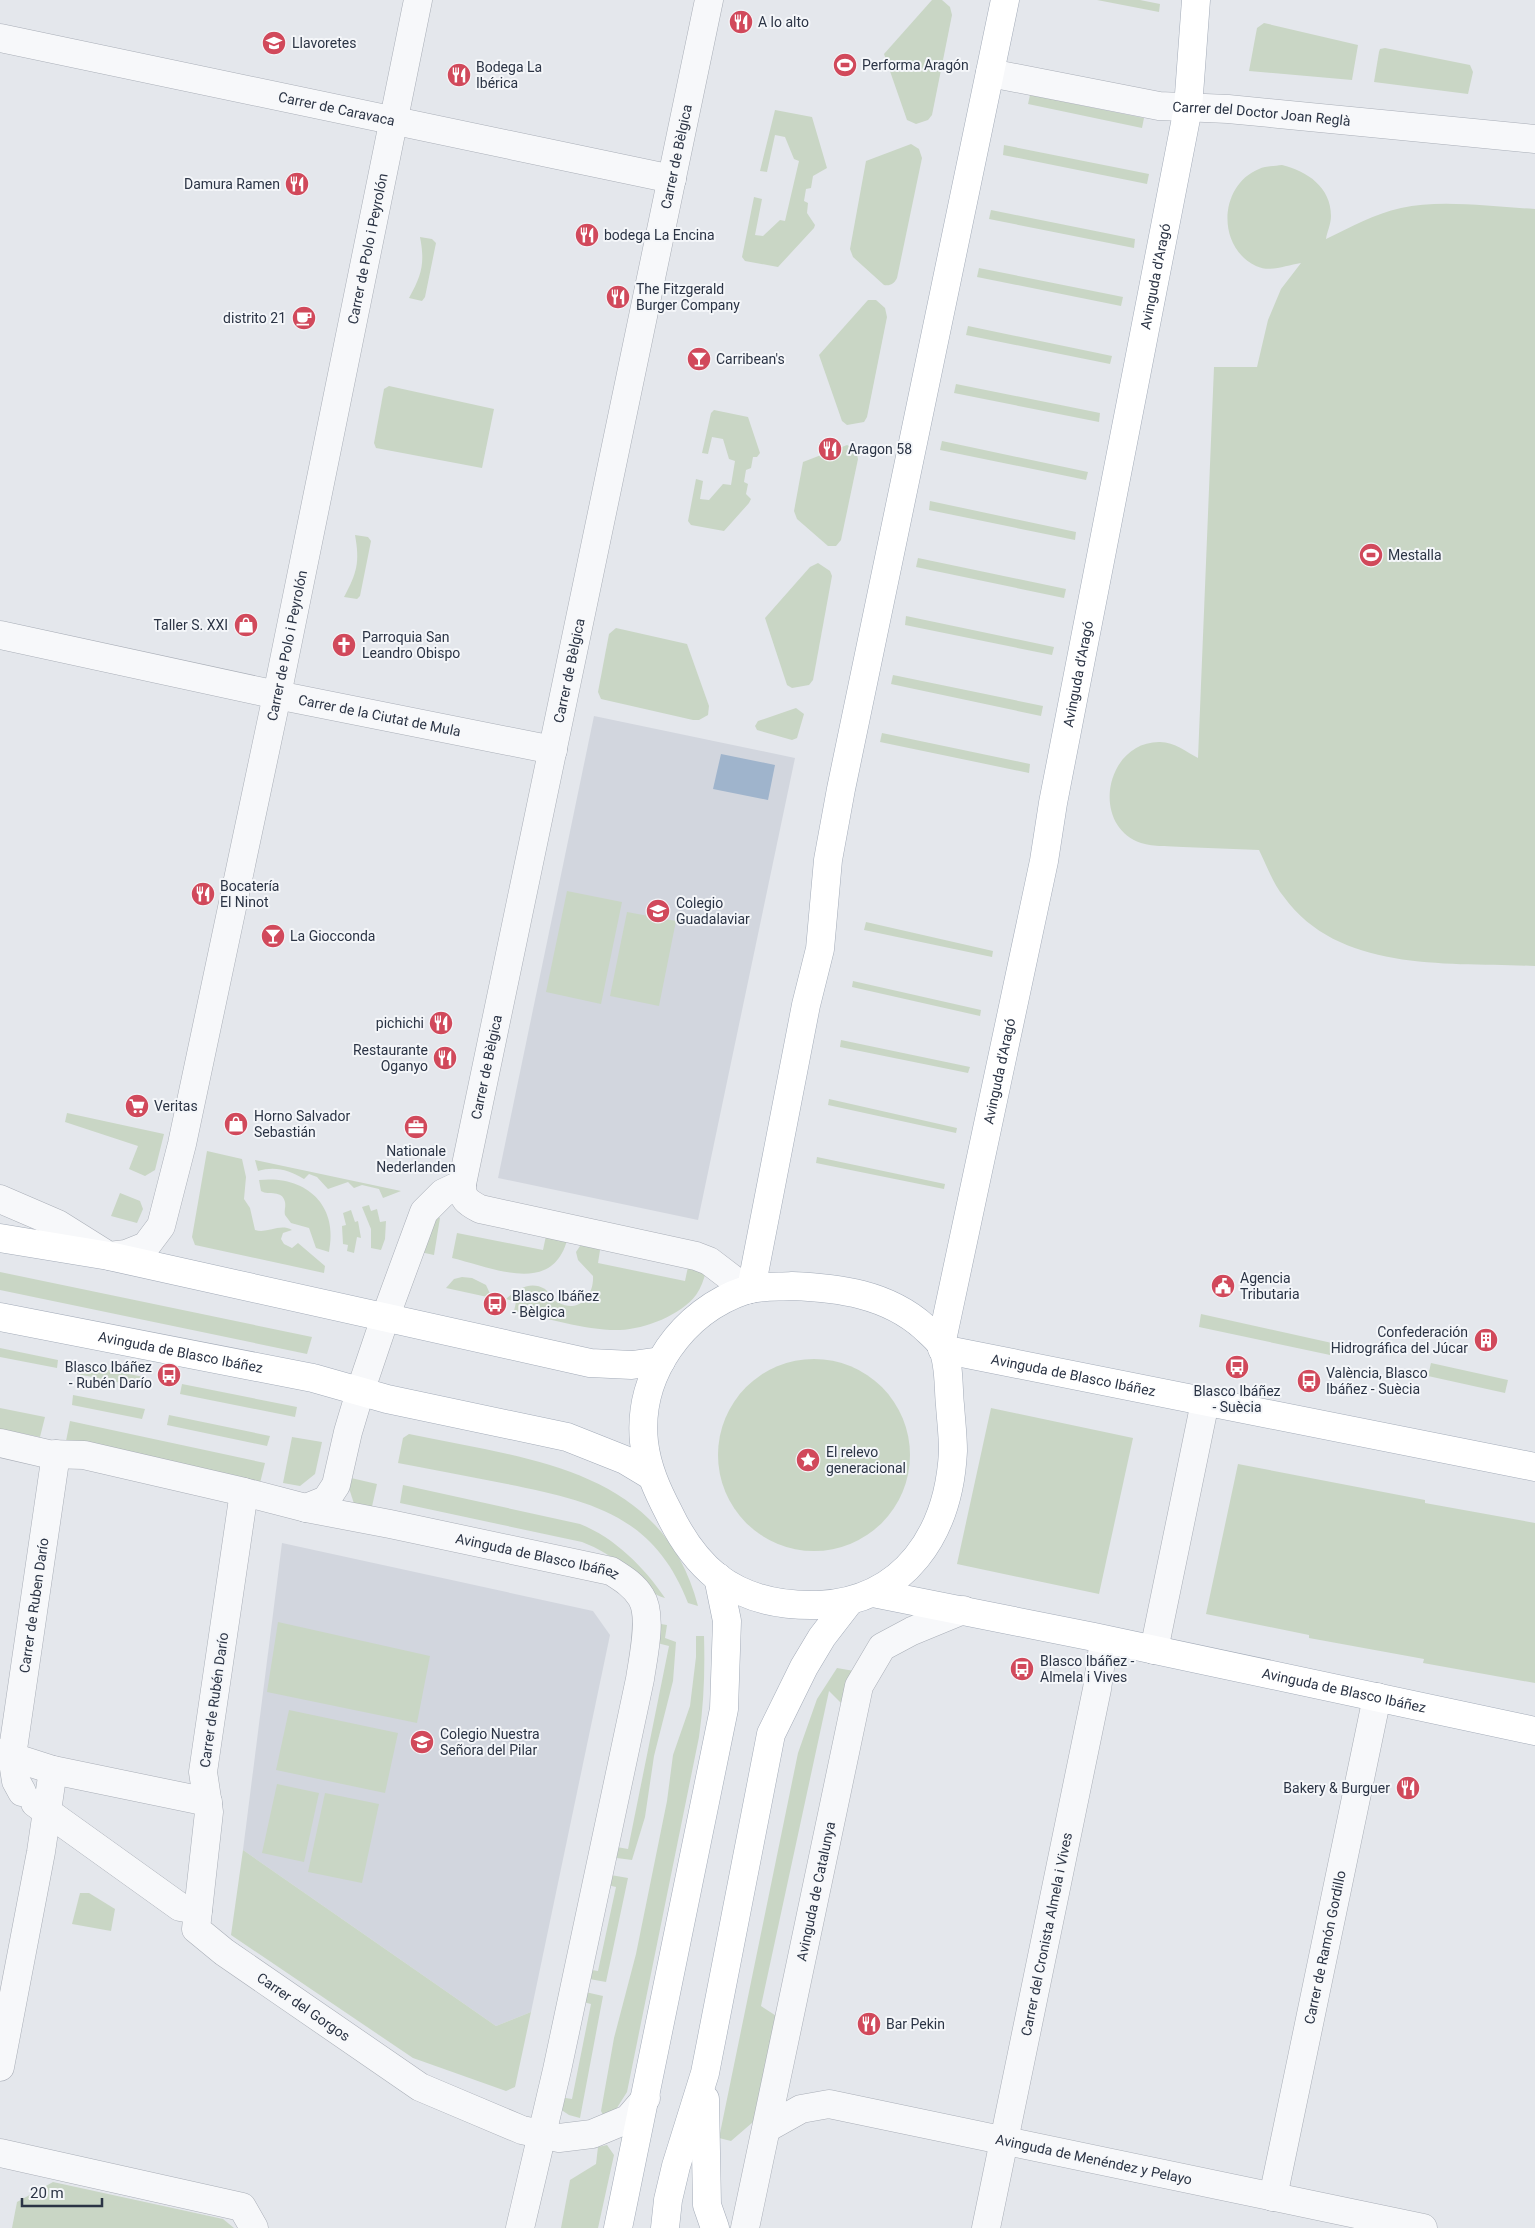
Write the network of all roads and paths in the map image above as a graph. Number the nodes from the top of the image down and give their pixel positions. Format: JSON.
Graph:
{"nodes":[{"id":1,"x":418,"y":0,"type":"edge"},
{"id":2,"x":709,"y":0,"type":"edge"},
{"id":3,"x":1005,"y":0,"type":"edge"},
{"id":4,"x":1196,"y":0,"type":"edge"},
{"id":5,"x":0,"y":38,"type":"edge"},
{"id":6,"x":990,"y":73,"type":"junction"},
{"id":7,"x":1188,"y":108,"type":"junction"},
{"id":8,"x":392,"y":122,"type":"junction"},
{"id":9,"x":1535,"y":139,"type":"edge"},
{"id":10,"x":672,"y":179,"type":"junction"},
{"id":11,"x":0,"y":635,"type":"edge"},
{"id":12,"x":277,"y":695,"type":"junction"},
{"id":13,"x":553,"y":750,"type":"junction"},
{"id":14,"x":462,"y":1184,"type":"junction"},
{"id":15,"x":0,"y":1199,"type":"edge"},
{"id":16,"x":0,"y":1238,"type":"edge"},
{"id":17,"x":109,"y":1256,"type":"junction"},
{"id":18,"x":749,"y":1289,"type":"junction"},
{"id":19,"x":0,"y":1316,"type":"edge"},
{"id":20,"x":385,"y":1318,"type":"junction"},
{"id":21,"x":942,"y":1347,"type":"junction"},
{"id":22,"x":661,"y":1361,"type":"junction"},
{"id":23,"x":360,"y":1392,"type":"junction"},
{"id":24,"x":1205,"y":1402,"type":"junction"},
{"id":25,"x":0,"y":1443,"type":"edge"},
{"id":26,"x":56,"y":1454,"type":"junction"},
{"id":27,"x":1535,"y":1467,"type":"edge"},
{"id":28,"x":650,"y":1475,"type":"junction"},
{"id":29,"x":244,"y":1492,"type":"junction"},
{"id":30,"x":306,"y":1508,"type":"junction"},
{"id":31,"x":718,"y":1577,"type":"junction"},
{"id":32,"x":861,"y":1598,"type":"junction"},
{"id":33,"x":963,"y":1610,"type":"junction"},
{"id":34,"x":1104,"y":1640,"type":"junction"},
{"id":35,"x":1154,"y":1650,"type":"junction"},
{"id":36,"x":1377,"y":1697,"type":"junction"},
{"id":37,"x":1535,"y":1731,"type":"edge"},
{"id":38,"x":9,"y":1770,"type":"edge"},
{"id":39,"x":53,"y":1770,"type":"junction"},
{"id":40,"x":208,"y":1802,"type":"junction"},
{"id":41,"x":47,"y":1812,"type":"junction"},
{"id":42,"x":198,"y":1910,"type":"junction"},
{"id":43,"x":0,"y":2066,"type":"edge"},
{"id":44,"x":705,"y":2073,"type":"junction"},
{"id":45,"x":646,"y":2098,"type":"junction"},
{"id":46,"x":767,"y":2128,"type":"junction"},
{"id":47,"x":542,"y":2136,"type":"junction"},
{"id":48,"x":1003,"y":2140,"type":"junction"},
{"id":49,"x":0,"y":2153,"type":"edge"},
{"id":50,"x":1273,"y":2197,"type":"junction"},
{"id":51,"x":254,"y":2228,"type":"edge"},
{"id":52,"x":520,"y":2228,"type":"edge"},
{"id":53,"x":618,"y":2228,"type":"edge"},
{"id":54,"x":665,"y":2228,"type":"edge"},
{"id":55,"x":715,"y":2228,"type":"edge"},
{"id":56,"x":744,"y":2228,"type":"edge"},
{"id":57,"x":986,"y":2228,"type":"edge"},
{"id":58,"x":1423,"y":2228,"type":"edge"}],
"edges":[{"from":1,"to":8,"type":"street","name":"Carrer de Polo i Peyrolón"},
{"from":2,"to":10,"type":"street","name":"Carrer de Bèlgica"},
{"from":3,"to":6,"type":"main road"},
{"from":4,"to":7,"type":"main road","name":"Avinguda d'Aragó"},
{"from":5,"to":8,"type":"street","name":"Carrer de Caravaca"},
{"from":6,"to":7,"type":"street","name":"Carrer del Doctor Joan Reglà"},
{"from":6,"to":18,"type":"main road"},
{"from":7,"to":9,"type":"street","name":"Carrer del Doctor Joan Reglà"},
{"from":7,"to":21,"type":"main road","name":"Avinguda d'Aragó"},
{"from":8,"to":10,"type":"street","name":"Carrer de Caravaca"},
{"from":8,"to":12,"type":"street","name":"Carrer de Polo i Peyrolón"},
{"from":10,"to":13,"type":"street","name":"Carrer de Bèlgica"},
{"from":11,"to":12,"type":"street","name":"Carrer de la Ciutat de Mula"},
{"from":12,"to":13,"type":"street","name":"Carrer de la Ciutat de Mula"},
{"from":12,"to":17,"type":"street","name":"Carrer de Polo i Peyrolón"},
{"from":13,"to":14,"type":"street","name":"Carrer de Bèlgica"},
{"from":14,"to":18,"type":"street"},
{"from":14,"to":20,"type":"street"},
{"from":15,"to":17,"type":"street"},
{"from":16,"to":17,"type":"main road"},
{"from":17,"to":20,"type":"main road"},
{"from":18,"to":21,"type":"main road"},
{"from":18,"to":22,"type":"main road"},
{"from":19,"to":23,"type":"main road","name":"Avinguda de Blasco Ibáñez"},
{"from":20,"to":22,"type":"main road"},
{"from":20,"to":23,"type":"street"},
{"from":21,"to":24,"type":"main road","name":"Avinguda de Blasco Ibáñez"},
{"from":21,"to":32,"type":"main road"},
{"from":22,"to":28,"type":"main road"},
{"from":23,"to":28,"type":"main road","name":"Avinguda de Blasco Ibáñez"},
{"from":23,"to":30,"type":"street"},
{"from":24,"to":27,"type":"main road","name":"Avinguda de Blasco Ibáñez"},
{"from":24,"to":35,"type":"street"},
{"from":25,"to":26,"type":"street","name":"Avinguda de Blasco Ibáñez"},
{"from":26,"to":29,"type":"street","name":"Avinguda de Blasco Ibáñez"},
{"from":26,"to":38,"type":"street","name":"Carrer de Ruben Darío"},
{"from":28,"to":31,"type":"main road"},
{"from":29,"to":30,"type":"street","name":"Avinguda de Blasco Ibáñez"},
{"from":29,"to":40,"type":"street","name":"Carrer de Rubén Darío"},
{"from":30,"to":47,"type":"street","name":"Avinguda de Blasco Ibáñez"},
{"from":31,"to":32,"type":"main road"},
{"from":31,"to":45,"type":"main road"},
{"from":32,"to":33,"type":"main road","name":"Avinguda de Blasco Ibáñez"},
{"from":32,"to":44,"type":"main road"},
{"from":33,"to":34,"type":"main road","name":"Avinguda de Blasco Ibáñez"},
{"from":33,"to":46,"type":"street","name":"Avinguda de Catalunya"},
{"from":34,"to":35,"type":"main road","name":"Avinguda de Blasco Ibáñez"},
{"from":34,"to":48,"type":"street","name":"Carrer del Cronista Almela i Vives"},
{"from":35,"to":36,"type":"main road","name":"Avinguda de Blasco Ibáñez"},
{"from":36,"to":37,"type":"main road","name":"Avinguda de Blasco Ibáñez"},
{"from":36,"to":50,"type":"street","name":"Carrer de Ramón Gordillo"},
{"from":38,"to":39,"type":"street"},
{"from":38,"to":41,"type":"street"},
{"from":39,"to":40,"type":"street"},
{"from":39,"to":41,"type":"street"},
{"from":40,"to":42,"type":"street","name":"Carrer de Rubén Darío"},
{"from":41,"to":42,"type":"street"},
{"from":41,"to":43,"type":"street"},
{"from":42,"to":47,"type":"street","name":"Carrer del Gorgos"},
{"from":44,"to":54,"type":"main road"},
{"from":44,"to":55,"type":"main road"},
{"from":45,"to":47,"type":"street","name":"Carrer del Gorgos"},
{"from":45,"to":53,"type":"main road"},
{"from":46,"to":48,"type":"street","name":"Avinguda de Menéndez y Pelayo"},
{"from":46,"to":56,"type":"street","name":"Avinguda de Catalunya"},
{"from":47,"to":52,"type":"street"},
{"from":48,"to":50,"type":"street","name":"Avinguda de Menéndez y Pelayo"},
{"from":48,"to":57,"type":"street","name":"Carrer del Cronista Almela i Vives"},
{"from":49,"to":51,"type":"street"},
{"from":50,"to":58,"type":"street","name":"Avinguda de Menéndez y Pelayo"}]}
